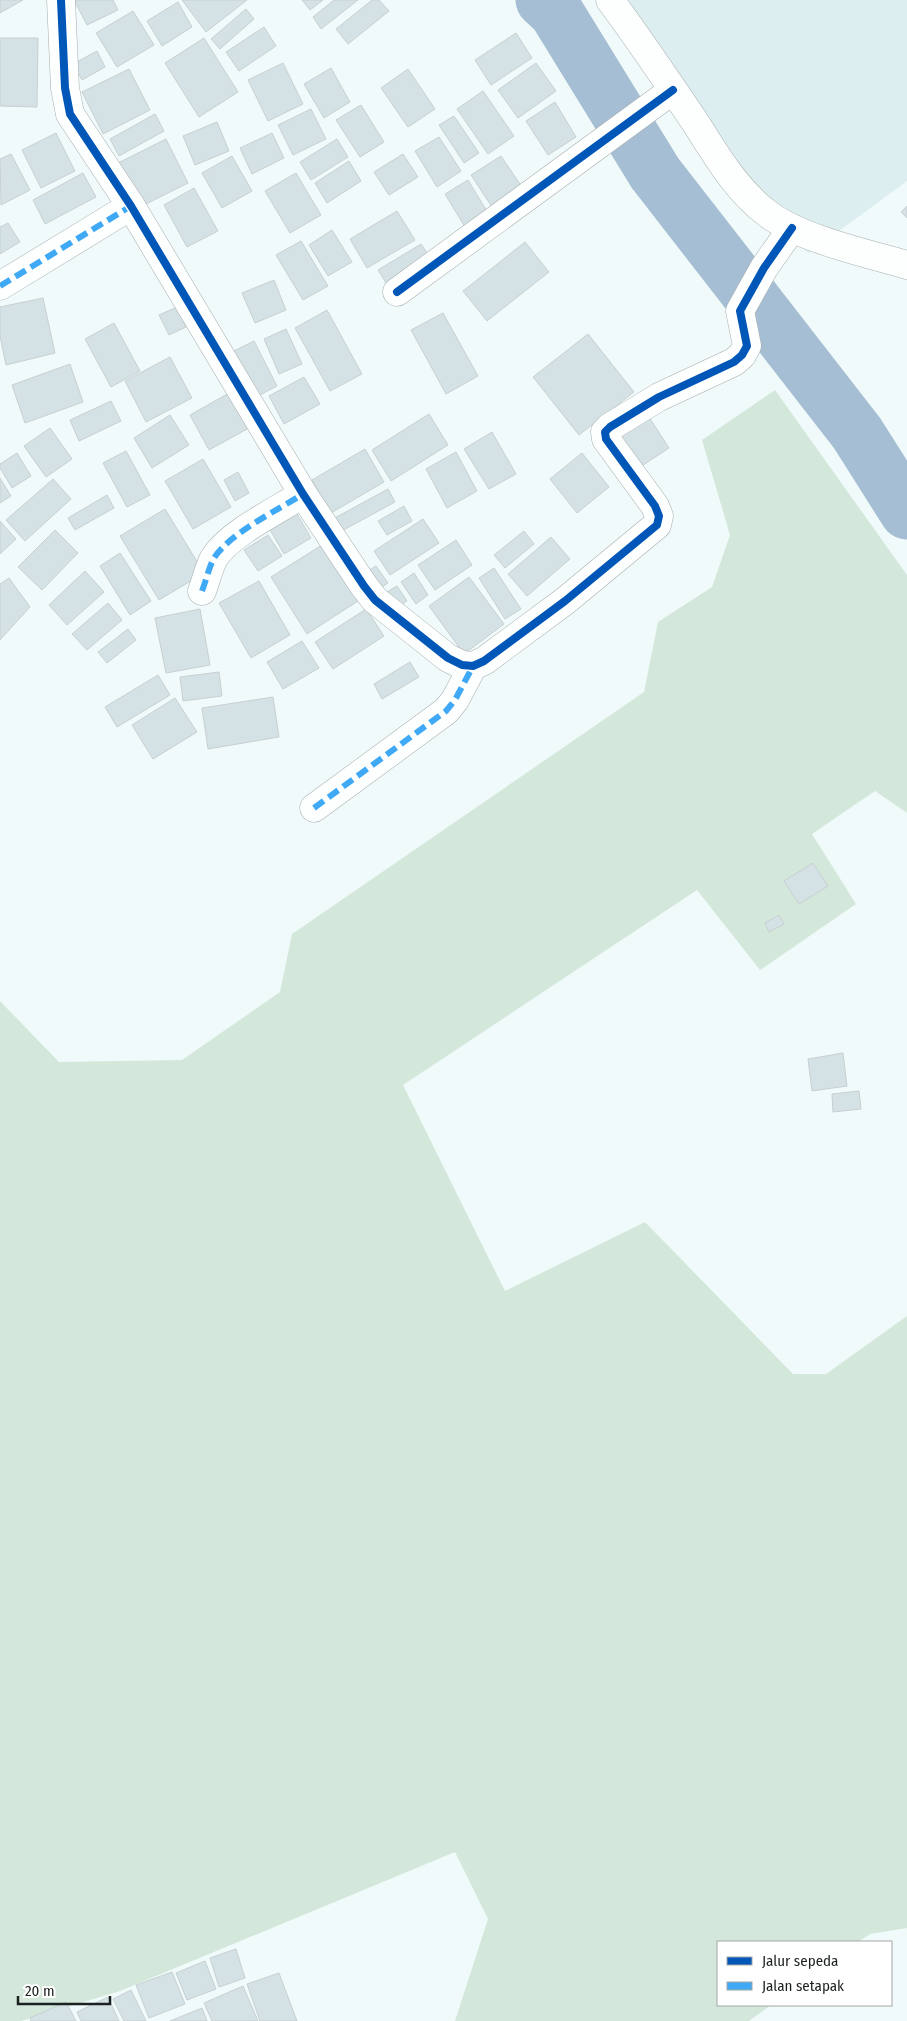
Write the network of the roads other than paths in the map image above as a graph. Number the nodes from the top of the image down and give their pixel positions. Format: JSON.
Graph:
{"nodes":[{"id":1,"x":61,"y":0,"type":"edge"},
{"id":2,"x":610,"y":0,"type":"edge"},
{"id":3,"x":673,"y":90,"type":"junction"},
{"id":4,"x":131,"y":206,"type":"junction"},
{"id":5,"x":792,"y":228,"type":"junction"},
{"id":6,"x":907,"y":265,"type":"edge"},
{"id":7,"x":0,"y":286,"type":"edge"},
{"id":8,"x":397,"y":292,"type":"dead end"},
{"id":9,"x":303,"y":494,"type":"junction"},
{"id":10,"x":202,"y":591,"type":"dead end"},
{"id":11,"x":473,"y":666,"type":"junction"},
{"id":12,"x":314,"y":808,"type":"dead end"}],
"edges":[{"from":1,"to":4,"type":"street"},
{"from":2,"to":3,"type":"street"},
{"from":3,"to":5,"type":"street"},
{"from":3,"to":8,"type":"street"},
{"from":4,"to":7,"type":"street"},
{"from":4,"to":9,"type":"street"},
{"from":5,"to":6,"type":"street"},
{"from":5,"to":11,"type":"street"},
{"from":9,"to":10,"type":"street"},
{"from":9,"to":11,"type":"street"},
{"from":11,"to":12,"type":"street"}]}
